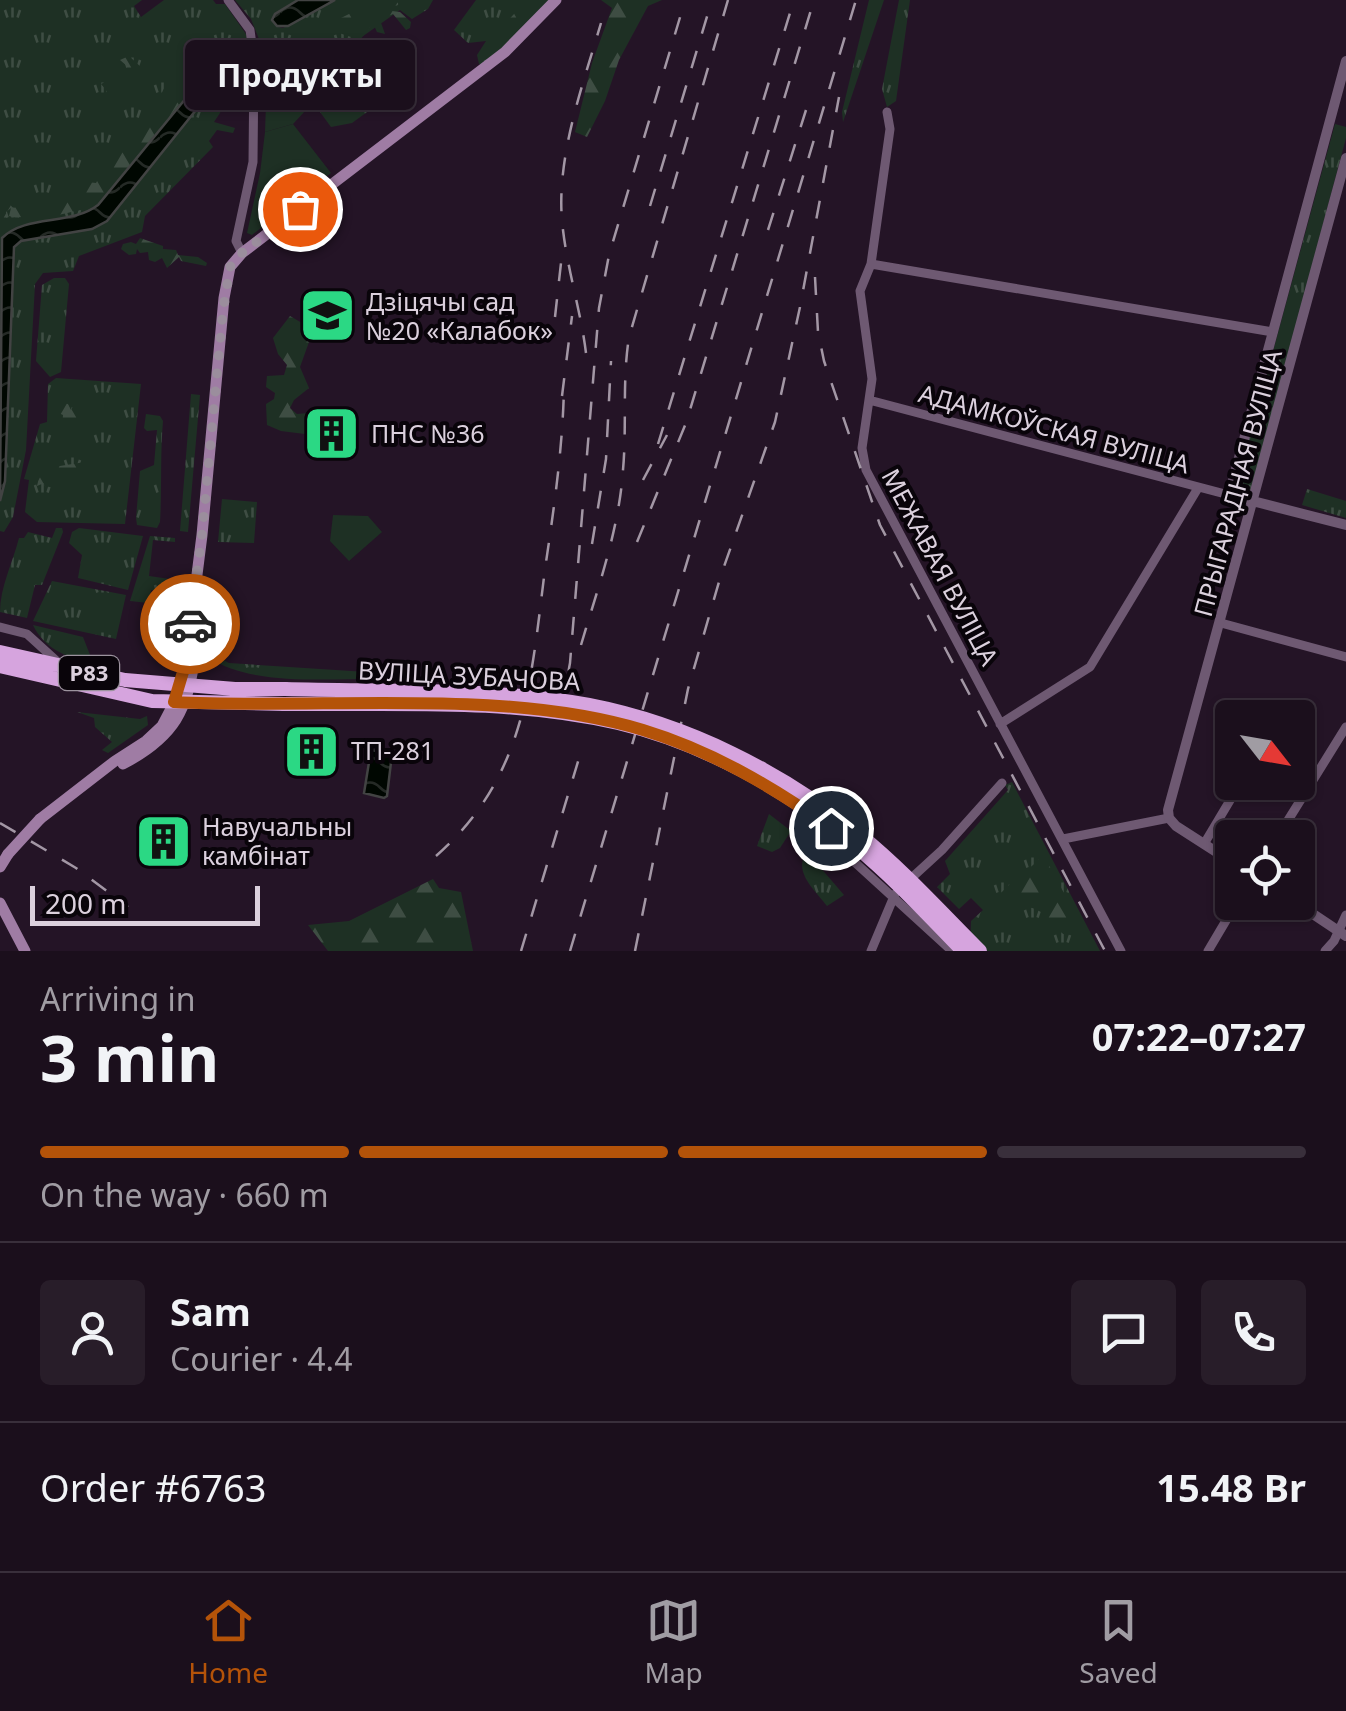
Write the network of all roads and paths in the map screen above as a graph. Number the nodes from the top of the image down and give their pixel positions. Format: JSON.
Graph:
{"nodes":[{"id":1,"x":228,"y":0,"type":"edge"},
{"id":2,"x":556,"y":0,"type":"edge"},
{"id":3,"x":1346,"y":62,"type":"edge"},
{"id":4,"x":887,"y":112,"type":"dead end"},
{"id":5,"x":1346,"y":158,"type":"edge"},
{"id":6,"x":242,"y":253,"type":"junction"},
{"id":7,"x":871,"y":264,"type":"junction"},
{"id":8,"x":1272,"y":332,"type":"junction"},
{"id":9,"x":869,"y":400,"type":"junction"},
{"id":10,"x":1198,"y":488,"type":"junction"},
{"id":11,"x":1229,"y":495,"type":"junction"},
{"id":12,"x":1253,"y":502,"type":"junction"},
{"id":13,"x":1346,"y":525,"type":"edge"},
{"id":14,"x":1221,"y":623,"type":"junction"},
{"id":15,"x":0,"y":627,"type":"edge"},
{"id":16,"x":0,"y":652,"type":"edge"},
{"id":17,"x":1346,"y":657,"type":"edge"},
{"id":18,"x":0,"y":666,"type":"edge"},
{"id":19,"x":64,"y":666,"type":"junction"},
{"id":20,"x":185,"y":686,"type":"junction"},
{"id":21,"x":284,"y":697,"type":"junction"},
{"id":22,"x":180,"y":703,"type":"junction"},
{"id":23,"x":1000,"y":724,"type":"junction"},
{"id":24,"x":1346,"y":727,"type":"edge"},
{"id":25,"x":746,"y":767,"type":"dead end"},
{"id":26,"x":1002,"y":782,"type":"dead end"},
{"id":27,"x":1230,"y":800,"type":"edge"},
{"id":28,"x":1168,"y":818,"type":"junction"},
{"id":29,"x":1288,"y":820,"type":"edge"},
{"id":30,"x":1063,"y":838,"type":"junction"},
{"id":31,"x":1204,"y":844,"type":"junction"},
{"id":32,"x":1215,"y":851,"type":"edge"},
{"id":33,"x":0,"y":867,"type":"edge"},
{"id":34,"x":893,"y":895,"type":"junction"},
{"id":35,"x":0,"y":903,"type":"edge"},
{"id":36,"x":1315,"y":915,"type":"edge"},
{"id":37,"x":1346,"y":915,"type":"edge"},
{"id":38,"x":1227,"y":920,"type":"edge"},
{"id":39,"x":1342,"y":933,"type":"edge"},
{"id":40,"x":25,"y":951,"type":"edge"},
{"id":41,"x":871,"y":951,"type":"edge"},
{"id":42,"x":952,"y":951,"type":"edge"},
{"id":43,"x":964,"y":951,"type":"edge"},
{"id":44,"x":980,"y":951,"type":"edge"},
{"id":45,"x":1121,"y":951,"type":"edge"},
{"id":46,"x":1208,"y":951,"type":"edge"},
{"id":47,"x":1325,"y":951,"type":"edge"}],
"edges":[{"from":1,"to":6,"type":"street"},
{"from":2,"to":6,"type":"main road"},
{"from":3,"to":8,"type":"street","name":"ПРЫГАРАДНАЯ ВУЛІЦА"},
{"from":4,"to":7,"type":"street","name":"МЕЖАВАЯ ВУЛІЦА"},
{"from":5,"to":12,"type":"street","name":"ПРЫГАРАДНАЯ ВУЛІЦА"},
{"from":6,"to":20,"type":"main road"},
{"from":7,"to":8,"type":"street"},
{"from":7,"to":9,"type":"street","name":"МЕЖАВАЯ ВУЛІЦА"},
{"from":8,"to":11,"type":"street","name":"ПРЫГАРАДНАЯ ВУЛІЦА"},
{"from":9,"to":10,"type":"street","name":"АДАМКОЎСКАЯ ВУЛІЦА"},
{"from":9,"to":23,"type":"street","name":"МЕЖАВАЯ ВУЛІЦА"},
{"from":10,"to":11,"type":"street","name":"АДАМКОЎСКАЯ ВУЛІЦА"},
{"from":10,"to":23,"type":"street"},
{"from":11,"to":12,"type":"street","name":"АДАМКОЎСКАЯ ВУЛІЦА"},
{"from":12,"to":13,"type":"street","name":"АДАМКОЎСКАЯ ВУЛІЦА"},
{"from":12,"to":14,"type":"street","name":"ПРЫГАРАДНАЯ ВУЛІЦА"},
{"from":14,"to":17,"type":"street"},
{"from":14,"to":28,"type":"street","name":"ПРЫГАРАДНАЯ ВУЛІЦА"},
{"from":15,"to":19,"type":"street"},
{"from":16,"to":19,"type":"highway","name":"ВУЛІЦА ЗУБАЧОВА","number":"Р83"},
{"from":18,"to":22,"type":"highway","name":"ВУЛІЦА ЗУБАЧОВА","number":"Р83"},
{"from":19,"to":20,"type":"highway","name":"ВУЛІЦА ЗУБАЧОВА","number":"Р83"},
{"from":20,"to":21,"type":"highway","name":"ВУЛІЦА ЗУБАЧОВА","number":"Р83"},
{"from":20,"to":22,"type":"main road"},
{"from":21,"to":22,"type":"highway","name":"ВУЛІЦА ЗУБАЧОВА","number":"Р83"},
{"from":21,"to":43,"type":"highway","name":"ВУЛІЦА ЗУБАЧОВА","number":"Р83","bridge":true},
{"from":21,"to":44,"type":"highway","name":"ВУЛІЦА ЗУБАЧОВА","number":"Р83","bridge":true},
{"from":22,"to":33,"type":"main road","bridge":true},
{"from":23,"to":30,"type":"street","name":"МЕЖАВАЯ ВУЛІЦА"},
{"from":24,"to":29,"type":"street"},
{"from":25,"to":34,"type":"street"},
{"from":26,"to":34,"type":"street"},
{"from":27,"to":31,"type":"street"},
{"from":28,"to":30,"type":"street"},
{"from":28,"to":31,"type":"street"},
{"from":30,"to":45,"type":"street","name":"МЕЖАВАЯ ВУЛІЦА"},
{"from":31,"to":32,"type":"street"},
{"from":34,"to":41,"type":"street"},
{"from":34,"to":42,"type":"street"},
{"from":35,"to":40,"type":"main road"},
{"from":36,"to":39,"type":"street"},
{"from":37,"to":39,"type":"street"},
{"from":38,"to":46,"type":"street"},
{"from":39,"to":47,"type":"street"}]}
